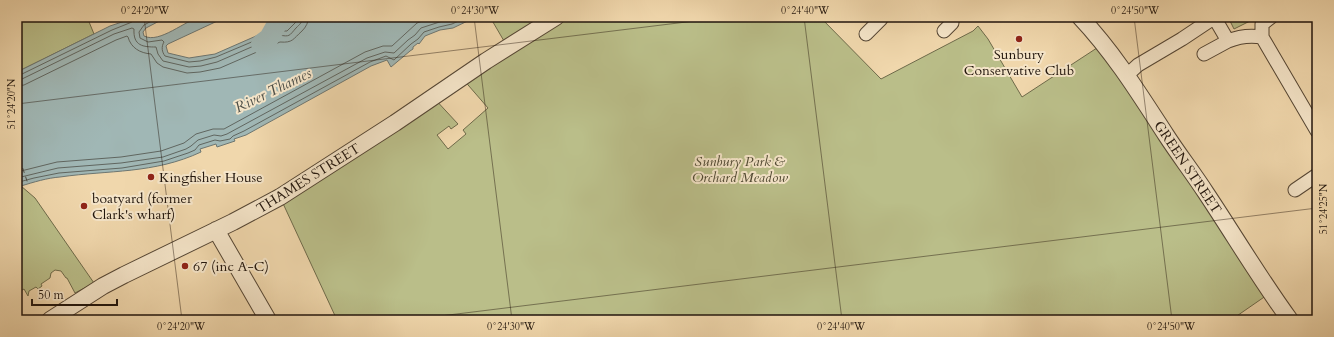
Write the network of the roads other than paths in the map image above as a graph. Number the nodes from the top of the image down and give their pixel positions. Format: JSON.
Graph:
{"nodes":[{"id":1,"x":556,"y":17,"type":"edge"},
{"id":2,"x":952,"y":17,"type":"edge"},
{"id":3,"x":1080,"y":17,"type":"edge"},
{"id":4,"x":1214,"y":17,"type":"edge"},
{"id":5,"x":1271,"y":17,"type":"edge"},
{"id":6,"x":881,"y":18,"type":"edge"},
{"id":7,"x":944,"y":31,"type":"dead end"},
{"id":8,"x":866,"y":34,"type":"dead end"},
{"id":9,"x":1262,"y":37,"type":"junction"},
{"id":10,"x":1228,"y":41,"type":"junction"},
{"id":11,"x":1204,"y":54,"type":"dead end"},
{"id":12,"x":1126,"y":76,"type":"junction"},
{"id":13,"x":1317,"y":131,"type":"edge"},
{"id":14,"x":1317,"y":175,"type":"edge"},
{"id":15,"x":1294,"y":190,"type":"dead end"},
{"id":16,"x":216,"y":230,"type":"junction"},
{"id":17,"x":50,"y":320,"type":"edge"},
{"id":18,"x":268,"y":320,"type":"edge"},
{"id":19,"x":1290,"y":320,"type":"edge"}],
"edges":[{"from":1,"to":16,"type":"street","name":"THAMES STREET"},
{"from":2,"to":7,"type":"street"},
{"from":3,"to":12,"type":"street","name":"GREEN STREET"},
{"from":4,"to":10,"type":"street"},
{"from":4,"to":12,"type":"street"},
{"from":5,"to":9,"type":"street"},
{"from":6,"to":8,"type":"street"},
{"from":9,"to":10,"type":"street"},
{"from":9,"to":13,"type":"street"},
{"from":10,"to":11,"type":"street"},
{"from":12,"to":19,"type":"street","name":"GREEN STREET"},
{"from":14,"to":15,"type":"street"},
{"from":16,"to":17,"type":"street","name":"THAMES STREET"},
{"from":16,"to":18,"type":"street"}]}
